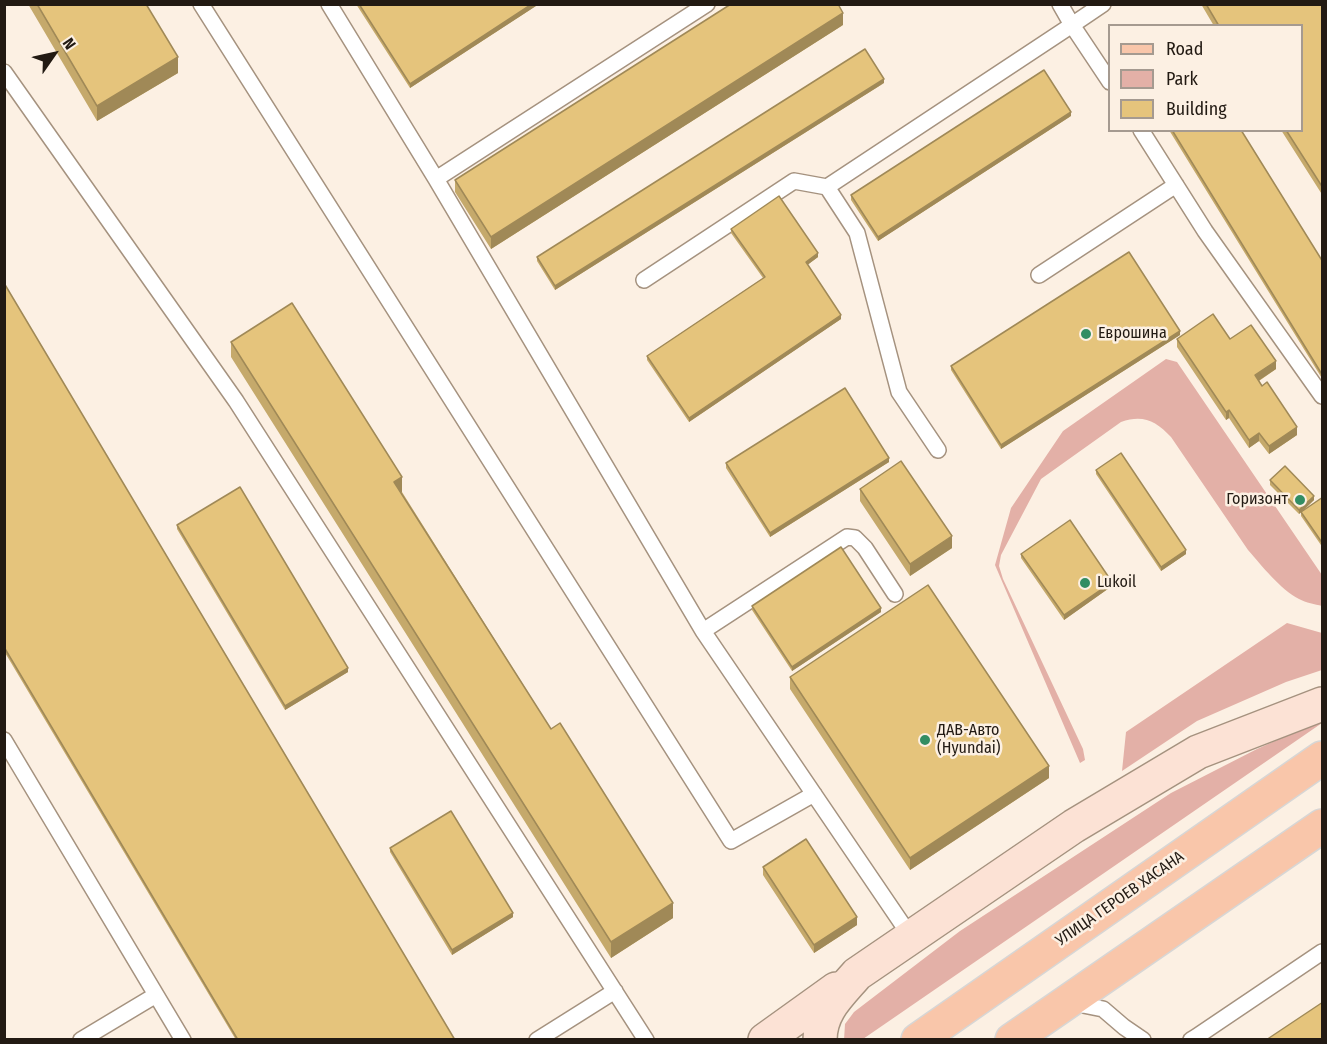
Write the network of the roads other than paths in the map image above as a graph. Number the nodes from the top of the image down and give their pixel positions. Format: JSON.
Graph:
{"nodes":[{"id":1,"x":201,"y":4,"type":"edge"},
{"id":2,"x":329,"y":4,"type":"edge"},
{"id":3,"x":707,"y":4,"type":"edge"},
{"id":4,"x":1060,"y":4,"type":"edge"},
{"id":5,"x":1103,"y":4,"type":"edge"},
{"id":6,"x":1072,"y":25,"type":"junction"},
{"id":7,"x":5,"y":74,"type":"edge"},
{"id":8,"x":1108,"y":79,"type":"edge"},
{"id":9,"x":1142,"y":132,"type":"edge"},
{"id":10,"x":435,"y":180,"type":"junction"},
{"id":11,"x":1176,"y":185,"type":"junction"},
{"id":12,"x":827,"y":187,"type":"junction"},
{"id":13,"x":1039,"y":275,"type":"dead end"},
{"id":14,"x":644,"y":280,"type":"dead end"},
{"id":15,"x":1323,"y":396,"type":"edge"},
{"id":16,"x":938,"y":450,"type":"dead end"},
{"id":17,"x":895,"y":594,"type":"dead end"},
{"id":18,"x":704,"y":631,"type":"junction"},
{"id":19,"x":1323,"y":704,"type":"edge"},
{"id":20,"x":4,"y":741,"type":"edge"},
{"id":21,"x":1323,"y":758,"type":"edge"},
{"id":22,"x":814,"y":794,"type":"junction"},
{"id":23,"x":1323,"y":826,"type":"edge"},
{"id":24,"x":911,"y":937,"type":"junction"},
{"id":25,"x":1323,"y":952,"type":"edge"},
{"id":26,"x":857,"y":974,"type":"junction"},
{"id":27,"x":615,"y":991,"type":"junction"},
{"id":28,"x":156,"y":995,"type":"junction"},
{"id":29,"x":1128,"y":1033,"type":"edge"},
{"id":30,"x":1018,"y":1036,"type":"edge"},
{"id":31,"x":1194,"y":1039,"type":"edge"},
{"id":32,"x":81,"y":1040,"type":"edge"},
{"id":33,"x":183,"y":1040,"type":"edge"},
{"id":34,"x":537,"y":1040,"type":"edge"},
{"id":35,"x":646,"y":1040,"type":"edge"},
{"id":36,"x":765,"y":1040,"type":"edge"},
{"id":37,"x":820,"y":1040,"type":"edge"},
{"id":38,"x":918,"y":1040,"type":"edge"},
{"id":39,"x":1143,"y":1040,"type":"edge"}],
"edges":[{"from":1,"to":22,"type":"lane"},
{"from":2,"to":10,"type":"lane"},
{"from":3,"to":10,"type":"lane"},
{"from":4,"to":6,"type":"lane"},
{"from":5,"to":6,"type":"lane"},
{"from":6,"to":8,"type":"lane"},
{"from":6,"to":12,"type":"lane"},
{"from":7,"to":27,"type":"lane"},
{"from":9,"to":11,"type":"lane"},
{"from":10,"to":18,"type":"lane"},
{"from":11,"to":13,"type":"lane"},
{"from":11,"to":15,"type":"lane"},
{"from":12,"to":14,"type":"lane"},
{"from":12,"to":16,"type":"lane"},
{"from":17,"to":18,"type":"lane"},
{"from":18,"to":22,"type":"lane"},
{"from":19,"to":24,"type":"street"},
{"from":20,"to":28,"type":"lane"},
{"from":21,"to":38,"type":"main road","name":"УЛИЦА ГЕРОЕВ ХАСАНА"},
{"from":22,"to":24,"type":"lane"},
{"from":23,"to":30,"type":"main road"},
{"from":24,"to":26,"type":"street"},
{"from":25,"to":31,"type":"lane"},
{"from":26,"to":36,"type":"street"},
{"from":26,"to":37,"type":"street"},
{"from":27,"to":34,"type":"lane"},
{"from":27,"to":35,"type":"lane"},
{"from":28,"to":32,"type":"lane"},
{"from":28,"to":33,"type":"lane"},
{"from":29,"to":30,"type":"lane"},
{"from":29,"to":39,"type":"lane"}]}
